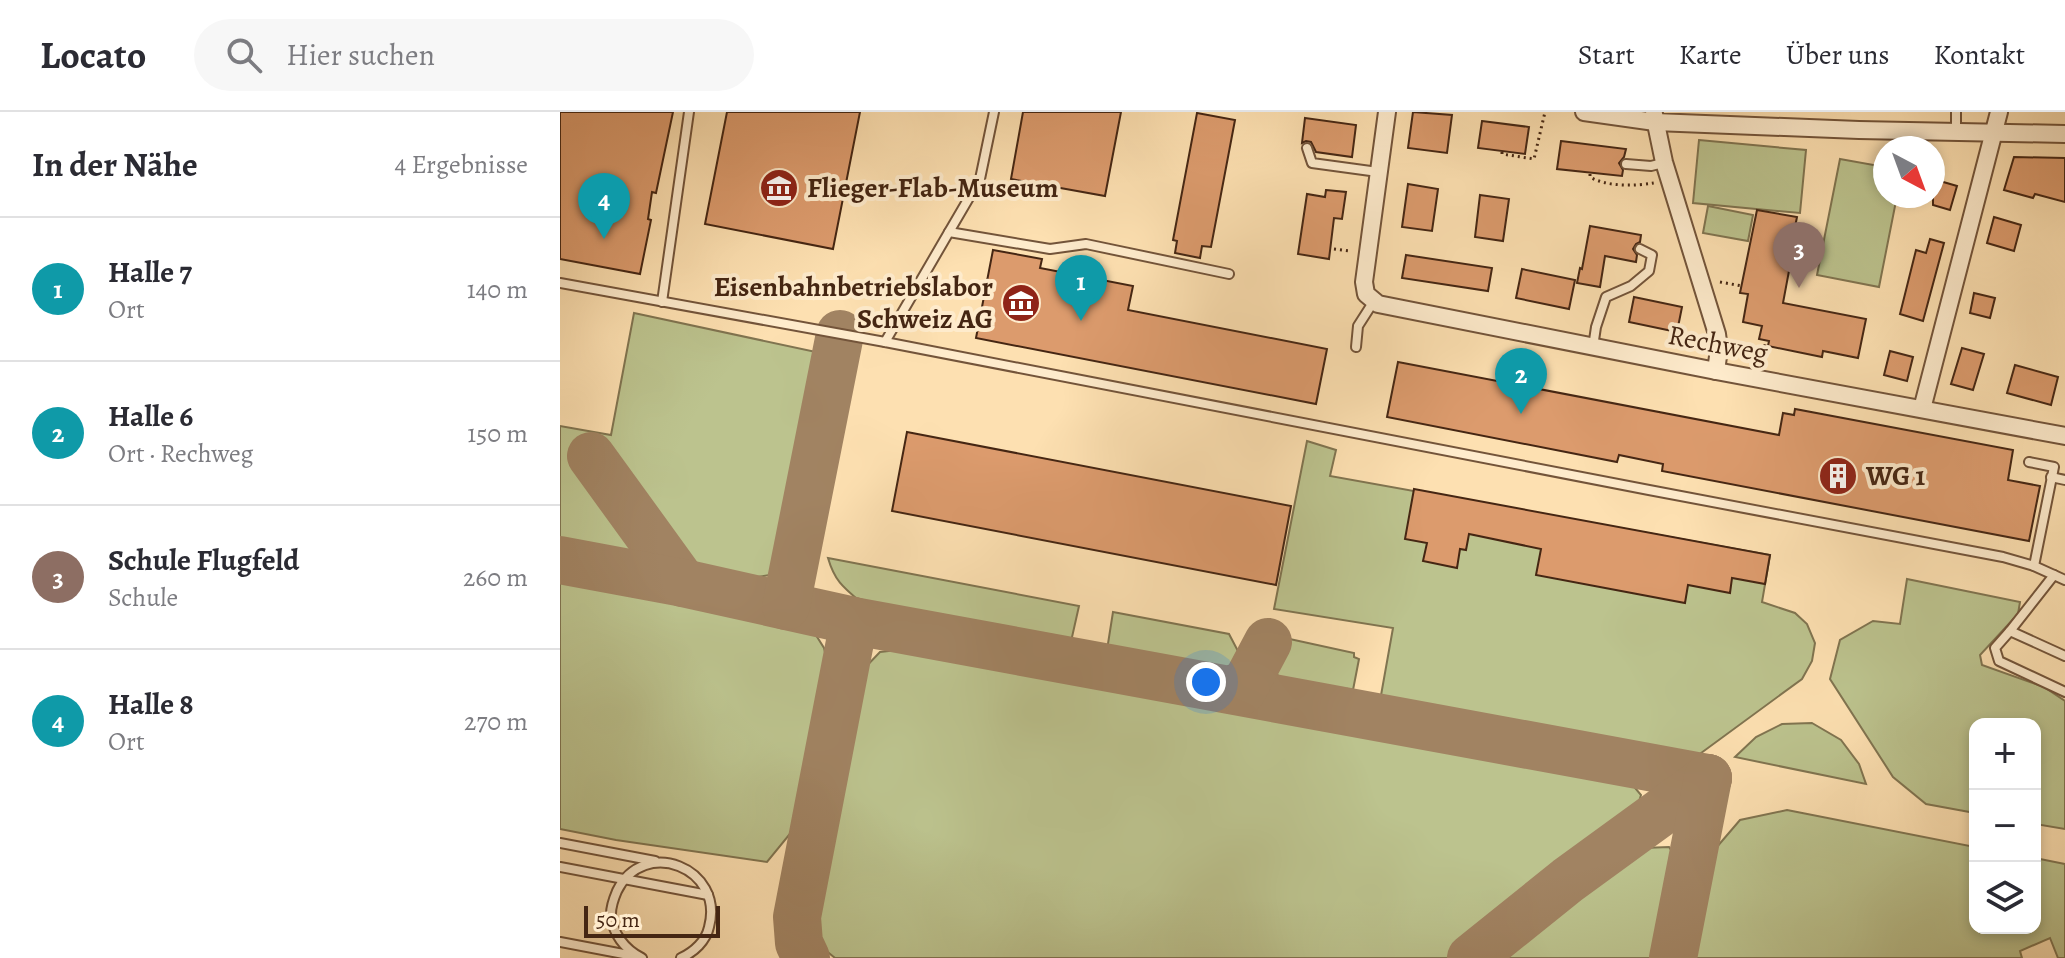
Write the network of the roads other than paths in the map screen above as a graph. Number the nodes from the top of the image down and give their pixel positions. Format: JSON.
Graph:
{"nodes":[{"id":1,"x":689,"y":112,"type":"edge"},
{"id":2,"x":994,"y":112,"type":"edge"},
{"id":3,"x":1387,"y":112,"type":"edge"},
{"id":4,"x":1956,"y":112,"type":"edge"},
{"id":5,"x":1999,"y":112,"type":"edge"},
{"id":6,"x":1593,"y":113,"type":"edge"},
{"id":7,"x":1655,"y":117,"type":"edge"},
{"id":8,"x":1746,"y":119,"type":"edge"},
{"id":9,"x":1801,"y":120,"type":"edge"},
{"id":10,"x":1957,"y":132,"type":"junction"},
{"id":11,"x":1994,"y":133,"type":"junction"},
{"id":12,"x":2065,"y":134,"type":"edge"},
{"id":13,"x":1307,"y":148,"type":"dead end"},
{"id":14,"x":1664,"y":162,"type":"junction"},
{"id":15,"x":1626,"y":164,"type":"dead end"},
{"id":16,"x":1379,"y":172,"type":"junction"},
{"id":17,"x":949,"y":232,"type":"junction"},
{"id":18,"x":1640,"y":249,"type":"dead end"},
{"id":19,"x":1229,"y":274,"type":"dead end"},
{"id":20,"x":560,"y":283,"type":"edge"},
{"id":21,"x":1370,"y":298,"type":"junction"},
{"id":22,"x":662,"y":302,"type":"junction"},
{"id":23,"x":885,"y":342,"type":"junction"},
{"id":24,"x":1356,"y":347,"type":"dead end"},
{"id":25,"x":1593,"y":347,"type":"junction"},
{"id":26,"x":1716,"y":371,"type":"junction"},
{"id":27,"x":1922,"y":409,"type":"junction"},
{"id":28,"x":2065,"y":436,"type":"edge"},
{"id":29,"x":2029,"y":462,"type":"dead end"},
{"id":30,"x":2051,"y":477,"type":"junction"},
{"id":31,"x":2065,"y":480,"type":"edge"},
{"id":32,"x":2034,"y":566,"type":"junction"},
{"id":33,"x":2054,"y":575,"type":"junction"},
{"id":34,"x":2065,"y":580,"type":"edge"},
{"id":35,"x":2010,"y":631,"type":"junction"},
{"id":36,"x":2065,"y":656,"type":"edge"},
{"id":37,"x":2065,"y":692,"type":"edge"},
{"id":38,"x":560,"y":843,"type":"edge"},
{"id":39,"x":663,"y":862,"type":"junction"},
{"id":40,"x":560,"y":867,"type":"edge"},
{"id":41,"x":624,"y":879,"type":"junction"},
{"id":42,"x":708,"y":895,"type":"junction"},
{"id":43,"x":560,"y":942,"type":"edge"},
{"id":44,"x":640,"y":957,"type":"edge"},
{"id":45,"x":681,"y":958,"type":"edge"}],
"edges":[{"from":1,"to":22,"type":"lane"},
{"from":2,"to":17,"type":"lane"},
{"from":3,"to":16,"type":"street"},
{"from":4,"to":10,"type":"lane"},
{"from":5,"to":11,"type":"street"},
{"from":6,"to":7,"type":"street"},
{"from":7,"to":8,"type":"street"},
{"from":7,"to":14,"type":"street"},
{"from":8,"to":9,"type":"street"},
{"from":9,"to":10,"type":"street"},
{"from":10,"to":11,"type":"street"},
{"from":11,"to":12,"type":"street"},
{"from":11,"to":27,"type":"street"},
{"from":13,"to":16,"type":"lane"},
{"from":14,"to":15,"type":"lane"},
{"from":14,"to":26,"type":"street"},
{"from":16,"to":21,"type":"street"},
{"from":17,"to":19,"type":"lane"},
{"from":17,"to":23,"type":"lane"},
{"from":18,"to":25,"type":"lane"},
{"from":20,"to":22,"type":"lane"},
{"from":21,"to":24,"type":"lane"},
{"from":21,"to":25,"type":"street","name":"Rechweg"},
{"from":22,"to":23,"type":"lane"},
{"from":23,"to":32,"type":"lane"},
{"from":25,"to":26,"type":"street","name":"Rechweg"},
{"from":26,"to":27,"type":"street","name":"Rechweg"},
{"from":27,"to":28,"type":"street","name":"Rechweg"},
{"from":29,"to":30,"type":"lane"},
{"from":30,"to":31,"type":"lane"},
{"from":30,"to":32,"type":"lane"},
{"from":32,"to":33,"type":"lane"},
{"from":33,"to":34,"type":"lane"},
{"from":33,"to":35,"type":"lane"},
{"from":35,"to":36,"type":"lane"},
{"from":35,"to":37,"type":"lane"},
{"from":38,"to":39,"type":"lane"},
{"from":39,"to":41,"type":"lane"},
{"from":39,"to":42,"type":"lane"},
{"from":40,"to":41,"type":"lane"},
{"from":41,"to":42,"type":"lane"},
{"from":41,"to":44,"type":"lane"},
{"from":42,"to":45,"type":"lane"},
{"from":43,"to":44,"type":"lane"}]}
